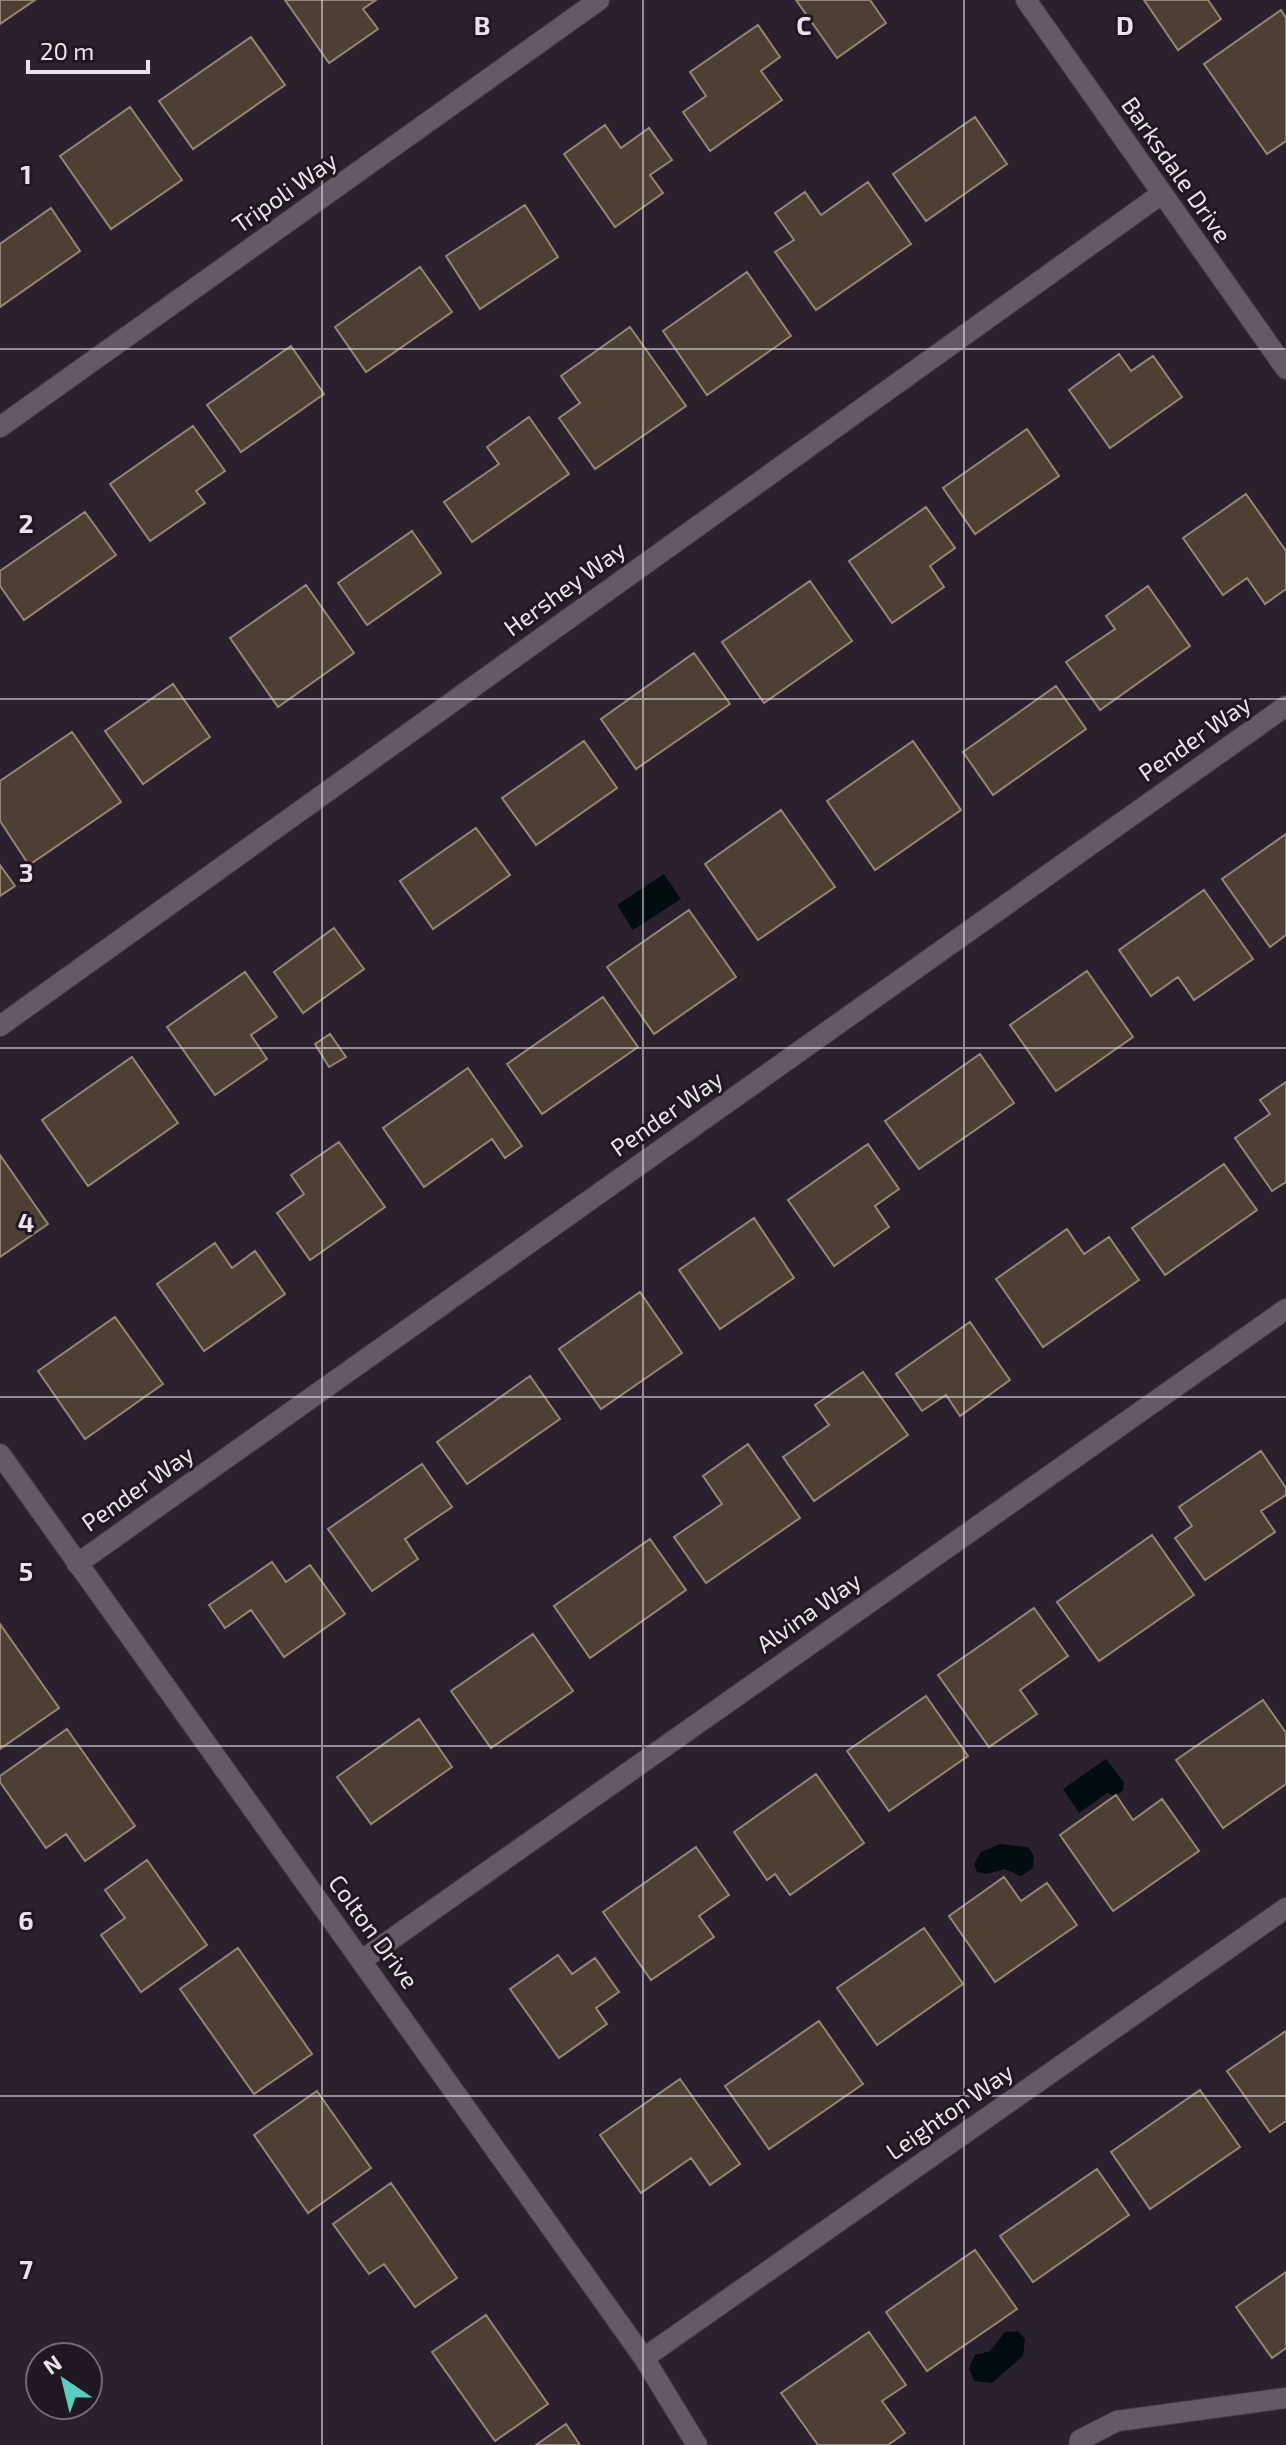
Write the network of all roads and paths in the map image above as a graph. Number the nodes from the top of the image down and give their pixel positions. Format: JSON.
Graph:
{"nodes":[{"id":1,"x":599,"y":0,"type":"edge"},
{"id":2,"x":1026,"y":0,"type":"edge"},
{"id":3,"x":1160,"y":195,"type":"junction"},
{"id":4,"x":1286,"y":369,"type":"edge"},
{"id":5,"x":0,"y":427,"type":"edge"},
{"id":6,"x":1286,"y":706,"type":"edge"},
{"id":7,"x":0,"y":1026,"type":"edge"},
{"id":8,"x":1286,"y":1309,"type":"edge"},
{"id":9,"x":0,"y":1454,"type":"edge"},
{"id":10,"x":77,"y":1564,"type":"junction"},
{"id":11,"x":1286,"y":1908,"type":"edge"},
{"id":12,"x":362,"y":1960,"type":"junction"},
{"id":13,"x":644,"y":2358,"type":"junction"},
{"id":14,"x":1286,"y":2398,"type":"edge"},
{"id":15,"x":697,"y":2445,"type":"edge"},
{"id":16,"x":1079,"y":2445,"type":"edge"}],
"edges":[{"from":1,"to":5,"type":"street","name":"Tripoli Way"},
{"from":2,"to":3,"type":"street","name":"Barksdale Drive"},
{"from":3,"to":4,"type":"street","name":"Barksdale Drive"},
{"from":3,"to":7,"type":"street","name":"Hershey Way"},
{"from":6,"to":10,"type":"street","name":"Pender Way"},
{"from":8,"to":12,"type":"street","name":"Alvina Way"},
{"from":9,"to":10,"type":"street","name":"Colton Drive"},
{"from":10,"to":12,"type":"street","name":"Colton Drive"},
{"from":11,"to":13,"type":"street","name":"Leighton Way"},
{"from":12,"to":13,"type":"street","name":"Colton Drive"},
{"from":13,"to":15,"type":"street","name":"Colton Drive"},
{"from":14,"to":16,"type":"street"}]}
